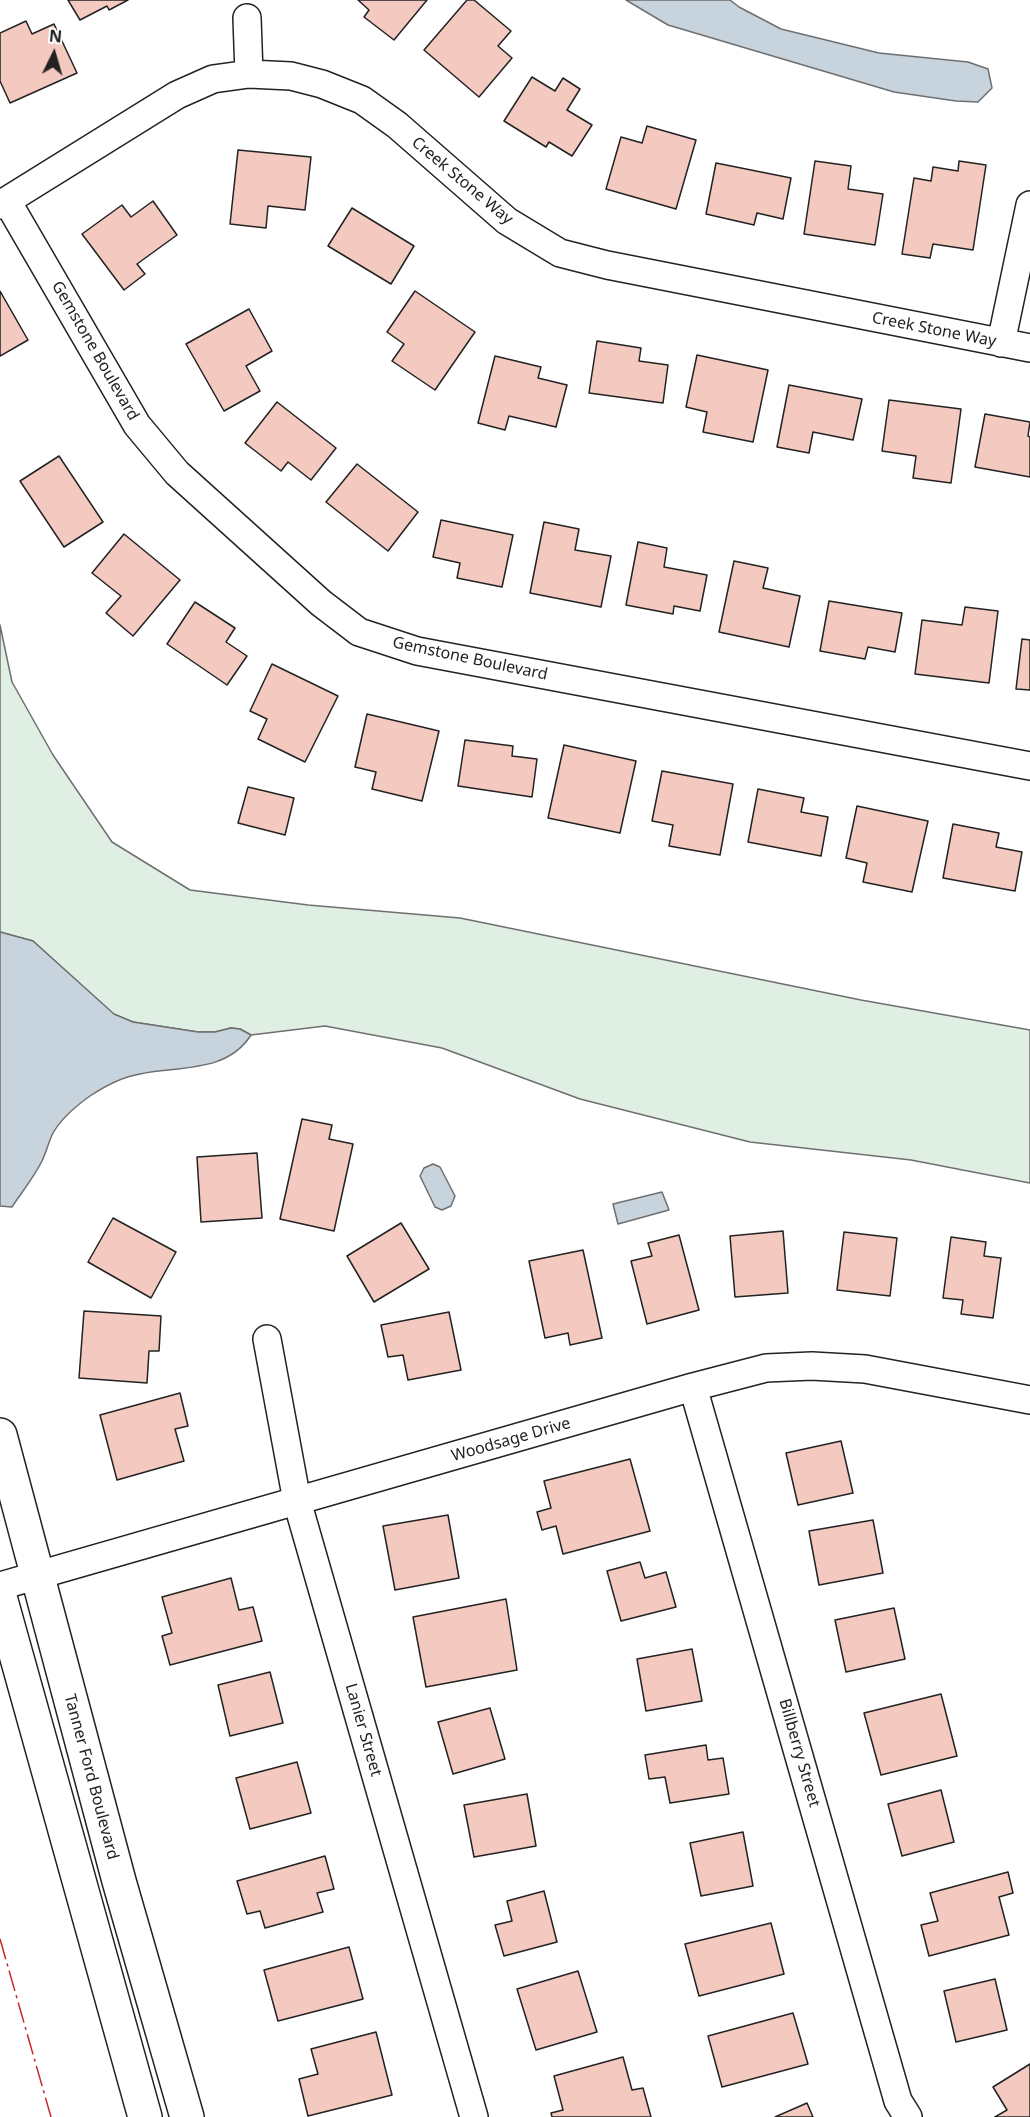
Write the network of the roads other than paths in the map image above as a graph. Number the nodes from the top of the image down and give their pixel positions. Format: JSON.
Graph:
{"nodes":[{"id":1,"x":247,"y":18,"type":"dead end"},
{"id":2,"x":249,"y":74,"type":"junction"},
{"id":3,"x":4,"y":203,"type":"edge"},
{"id":4,"x":1030,"y":205,"type":"edge"},
{"id":5,"x":1001,"y":343,"type":"junction"},
{"id":6,"x":1030,"y":348,"type":"edge"},
{"id":7,"x":1030,"y":766,"type":"edge"},
{"id":8,"x":267,"y":1339,"type":"dead end"},
{"id":9,"x":693,"y":1387,"type":"junction"},
{"id":10,"x":1030,"y":1400,"type":"edge"},
{"id":11,"x":0,"y":1435,"type":"edge"},
{"id":12,"x":297,"y":1502,"type":"junction"},
{"id":13,"x":38,"y":1576,"type":"junction"},
{"id":14,"x":0,"y":1586,"type":"edge"},
{"id":15,"x":0,"y":1597,"type":"edge"},
{"id":16,"x":146,"y":2117,"type":"edge"},
{"id":17,"x":187,"y":2117,"type":"edge"},
{"id":18,"x":474,"y":2117,"type":"edge"},
{"id":19,"x":908,"y":2117,"type":"edge"}],
"edges":[{"from":1,"to":2,"type":"street"},
{"from":2,"to":3,"type":"street","name":"Creek Stone Way"},
{"from":2,"to":5,"type":"street","name":"Creek Stone Way"},
{"from":3,"to":7,"type":"street","name":"Gemstone Boulevard"},
{"from":4,"to":5,"type":"street"},
{"from":5,"to":6,"type":"street","name":"Creek Stone Way"},
{"from":8,"to":12,"type":"street","name":"Lanier Street"},
{"from":9,"to":10,"type":"street","name":"Woodsage Drive"},
{"from":9,"to":12,"type":"street","name":"Woodsage Drive"},
{"from":9,"to":19,"type":"street","name":"Billberry Street"},
{"from":11,"to":13,"type":"street","name":"Tanner Ford Boulevard"},
{"from":12,"to":13,"type":"street","name":"Woodsage Drive"},
{"from":12,"to":18,"type":"street","name":"Lanier Street"},
{"from":13,"to":14,"type":"street","name":"Woodsage Drive"},
{"from":13,"to":17,"type":"street","name":"Tanner Ford Boulevard"},
{"from":15,"to":16,"type":"street"}]}
